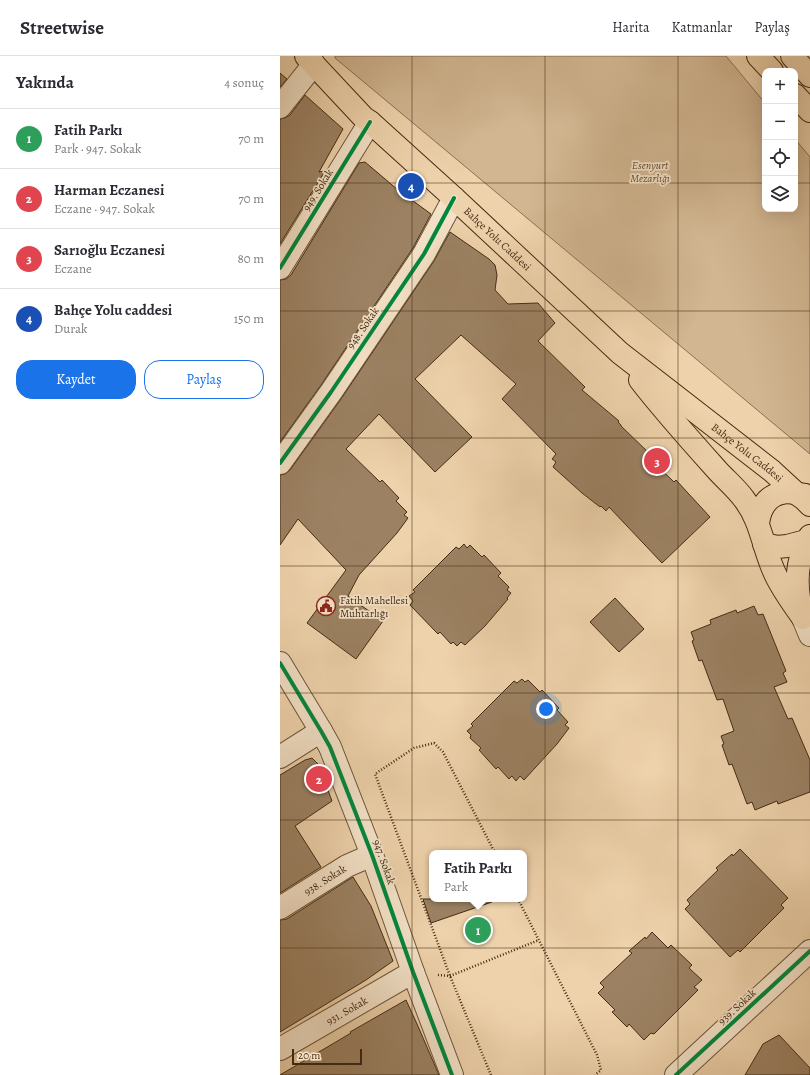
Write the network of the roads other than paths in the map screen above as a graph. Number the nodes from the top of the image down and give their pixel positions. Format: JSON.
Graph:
{"nodes":[{"id":1,"x":758,"y":56,"type":"edge"},
{"id":2,"x":792,"y":56,"type":"edge"},
{"id":3,"x":310,"y":60,"type":"edge"},
{"id":4,"x":769,"y":68,"type":"edge"},
{"id":5,"x":810,"y":76,"type":"edge"},
{"id":6,"x":798,"y":98,"type":"edge"},
{"id":7,"x":280,"y":107,"type":"edge"},
{"id":8,"x":810,"y":111,"type":"edge"},
{"id":9,"x":370,"y":122,"type":"junction"},
{"id":10,"x":454,"y":198,"type":"junction"},
{"id":11,"x":280,"y":268,"type":"edge"},
{"id":12,"x":620,"y":353,"type":"junction"},
{"id":13,"x":280,"y":463,"type":"edge"},
{"id":14,"x":806,"y":498,"type":"edge"},
{"id":15,"x":758,"y":524,"type":"junction"},
{"id":16,"x":810,"y":536,"type":"edge"},
{"id":17,"x":764,"y":544,"type":"junction"},
{"id":18,"x":806,"y":626,"type":"edge"},
{"id":19,"x":280,"y":663,"type":"edge"},
{"id":20,"x":321,"y":731,"type":"junction"},
{"id":21,"x":280,"y":757,"type":"edge"},
{"id":22,"x":372,"y":854,"type":"junction"},
{"id":23,"x":280,"y":908,"type":"edge"},
{"id":24,"x":810,"y":951,"type":"edge"},
{"id":25,"x":414,"y":972,"type":"junction"},
{"id":26,"x":280,"y":1049,"type":"edge"},
{"id":27,"x":452,"y":1075,"type":"edge"},
{"id":28,"x":676,"y":1075,"type":"edge"}],
"edges":[{"from":1,"to":4,"type":"main road"},
{"from":2,"to":5,"type":"main road"},
{"from":3,"to":7,"type":"street"},
{"from":3,"to":9,"type":"main road","name":"Bahçe Yolu Caddesi"},
{"from":6,"to":8,"type":"main road"},
{"from":9,"to":10,"type":"main road","name":"Bahçe Yolu Caddesi"},
{"from":9,"to":11,"type":"street","name":"949. Sokak"},
{"from":10,"to":12,"type":"main road","name":"Bahçe Yolu Caddesi"},
{"from":10,"to":13,"type":"street","name":"948. Sokak"},
{"from":12,"to":14,"type":"main road","name":"Bahçe Yolu Caddesi"},
{"from":12,"to":15,"type":"main road","name":"Bahçe Yolu Caddesi"},
{"from":14,"to":15,"type":"main road","name":"Bahçe Yolu Caddesi"},
{"from":15,"to":17,"type":"main road","name":"Bahçe Yolu Caddesi"},
{"from":16,"to":17,"type":"main road","name":"Bahçe Yolu Caddesi"},
{"from":16,"to":18,"type":"main road","name":"Bahçe Yolu Caddesi"},
{"from":17,"to":18,"type":"main road","name":"Bahçe Yolu Caddesi"},
{"from":19,"to":20,"type":"street","name":"947. Sokak"},
{"from":20,"to":21,"type":"street"},
{"from":20,"to":22,"type":"street","name":"947. Sokak"},
{"from":22,"to":23,"type":"street","name":"938. Sokak"},
{"from":22,"to":25,"type":"street","name":"947. Sokak"},
{"from":24,"to":28,"type":"street","name":"939. Sokak"},
{"from":25,"to":26,"type":"street","name":"931. Sokak"},
{"from":25,"to":27,"type":"street","name":"947. Sokak"}]}
